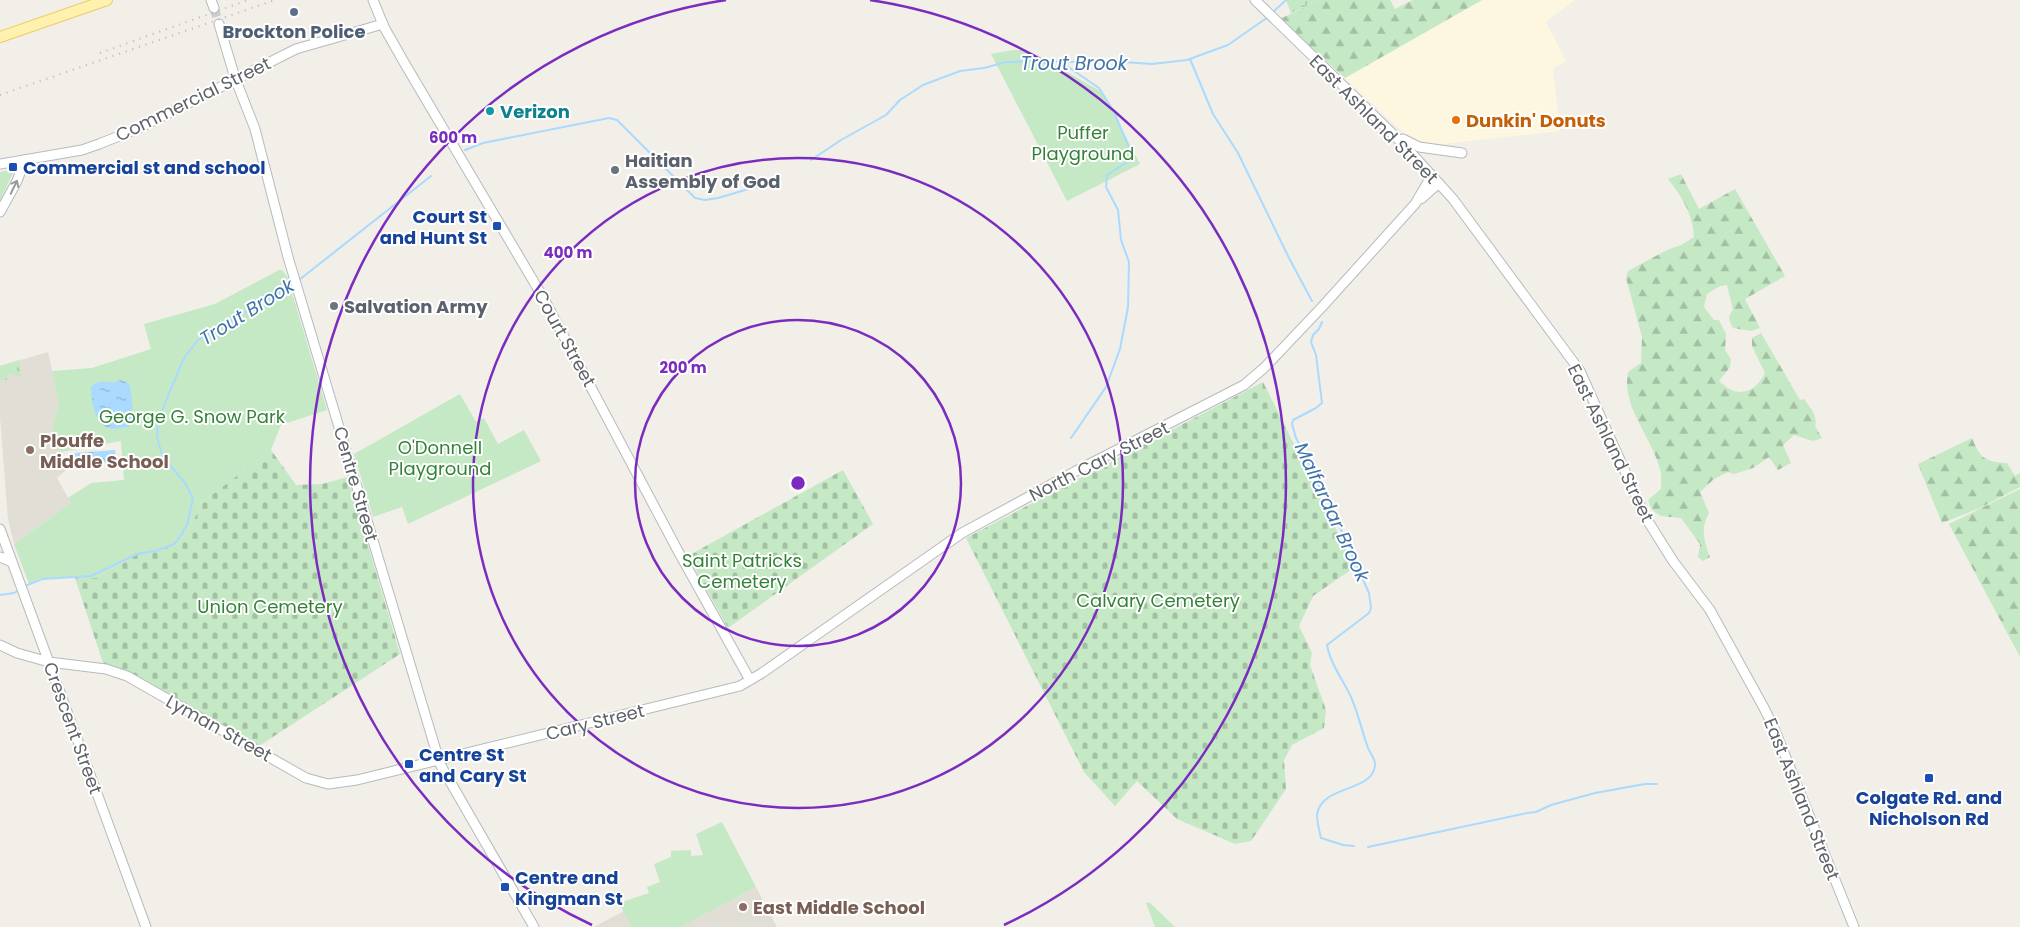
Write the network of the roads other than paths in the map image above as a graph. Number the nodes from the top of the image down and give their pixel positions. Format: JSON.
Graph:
{"nodes":[{"id":1,"x":107,"y":0,"type":"edge"},
{"id":2,"x":373,"y":0,"type":"edge"},
{"id":3,"x":1255,"y":0,"type":"edge"},
{"id":4,"x":219,"y":24,"type":"tunnel mouth"},
{"id":5,"x":383,"y":24,"type":"junction"},
{"id":6,"x":0,"y":37,"type":"edge"},
{"id":7,"x":235,"y":78,"type":"junction"},
{"id":8,"x":1391,"y":132,"type":"junction"},
{"id":9,"x":1462,"y":152,"type":"dead end"},
{"id":10,"x":25,"y":160,"type":"junction"},
{"id":11,"x":0,"y":164,"type":"edge"},
{"id":12,"x":1432,"y":175,"type":"junction"},
{"id":13,"x":1439,"y":183,"type":"junction"},
{"id":14,"x":1414,"y":204,"type":"junction"},
{"id":15,"x":0,"y":212,"type":"edge"},
{"id":16,"x":0,"y":529,"type":"edge"},
{"id":17,"x":0,"y":557,"type":"edge"},
{"id":18,"x":12,"y":562,"type":"junction"},
{"id":19,"x":0,"y":646,"type":"edge"},
{"id":20,"x":49,"y":662,"type":"junction"},
{"id":21,"x":750,"y":680,"type":"junction"},
{"id":22,"x":439,"y":759,"type":"junction"},
{"id":23,"x":146,"y":927,"type":"edge"},
{"id":24,"x":534,"y":927,"type":"edge"},
{"id":25,"x":1854,"y":927,"type":"edge"}],
"edges":[{"from":1,"to":6,"type":"main road"},
{"from":2,"to":5,"type":"main road","name":"Court Street"},
{"from":3,"to":8,"type":"main road","name":"East Ashland Street"},
{"from":4,"to":7,"type":"main road","name":"Centre Street"},
{"from":5,"to":7,"type":"main road","name":"Commercial Street"},
{"from":5,"to":21,"type":"main road","name":"Court Street"},
{"from":7,"to":10,"type":"main road","name":"Commercial Street"},
{"from":7,"to":22,"type":"main road","name":"Centre Street"},
{"from":8,"to":9,"type":"main road"},
{"from":8,"to":12,"type":"main road","name":"East Ashland Street"},
{"from":10,"to":11,"type":"main road","name":"Commercial Street"},
{"from":15,"to":10,"type":"main road","one_way":true},
{"from":12,"to":13,"type":"main road","name":"East Ashland Street"},
{"from":12,"to":14,"type":"main road","name":"North Cary Street"},
{"from":13,"to":14,"type":"main road","name":"North Cary Street"},
{"from":13,"to":25,"type":"main road","name":"East Ashland Street"},
{"from":14,"to":21,"type":"main road","name":"North Cary Street"},
{"from":16,"to":18,"type":"main road","name":"Crescent Street"},
{"from":17,"to":18,"type":"main road"},
{"from":18,"to":20,"type":"main road","name":"Crescent Street"},
{"from":19,"to":20,"type":"main road","name":"Lyman Street"},
{"from":20,"to":22,"type":"main road","name":"Lyman Street"},
{"from":20,"to":23,"type":"main road","name":"Crescent Street"},
{"from":21,"to":22,"type":"main road","name":"Cary Street"},
{"from":22,"to":24,"type":"main road","name":"Centre Street"}]}
